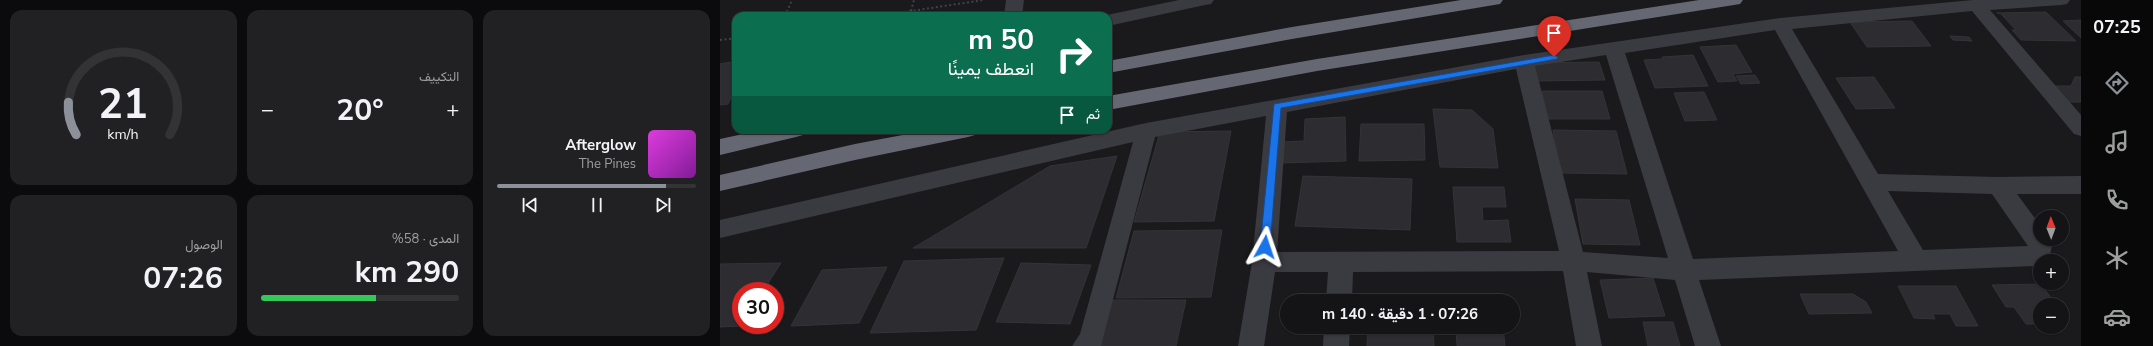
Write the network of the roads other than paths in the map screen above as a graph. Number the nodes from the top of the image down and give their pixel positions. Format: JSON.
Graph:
{"nodes":[{"id":1,"x":1015,"y":0,"type":"edge"},
{"id":2,"x":1205,"y":0,"type":"edge"},
{"id":3,"x":1494,"y":0,"type":"edge"},
{"id":4,"x":1734,"y":0,"type":"edge"},
{"id":5,"x":2061,"y":0,"type":"edge"},
{"id":6,"x":1977,"y":5,"type":"junction"},
{"id":7,"x":1014,"y":12,"type":"edge"},
{"id":8,"x":1112,"y":19,"type":"edge"},
{"id":9,"x":1780,"y":24,"type":"junction"},
{"id":10,"x":1614,"y":49,"type":"junction"},
{"id":11,"x":1524,"y":61,"type":"junction"},
{"id":12,"x":1112,"y":66,"type":"edge"},
{"id":13,"x":1112,"y":102,"type":"edge"},
{"id":14,"x":1277,"y":106,"type":"junction"},
{"id":15,"x":2081,"y":129,"type":"edge"},
{"id":16,"x":1146,"y":131,"type":"junction"},
{"id":17,"x":778,"y":134,"type":"edge"},
{"id":18,"x":947,"y":134,"type":"edge"},
{"id":19,"x":720,"y":147,"type":"edge"},
{"id":20,"x":1872,"y":182,"type":"junction"},
{"id":21,"x":720,"y":183,"type":"edge"},
{"id":22,"x":2081,"y":185,"type":"edge"},
{"id":23,"x":1998,"y":186,"type":"junction"},
{"id":24,"x":724,"y":233,"type":"edge"},
{"id":25,"x":1573,"y":261,"type":"junction"},
{"id":26,"x":1264,"y":262,"type":"junction"},
{"id":27,"x":1341,"y":262,"type":"junction"},
{"id":28,"x":1917,"y":262,"type":"junction"},
{"id":29,"x":1684,"y":270,"type":"junction"},
{"id":30,"x":1339,"y":294,"type":"edge"},
{"id":31,"x":1337,"y":334,"type":"edge"},
{"id":32,"x":1085,"y":346,"type":"edge"},
{"id":33,"x":1251,"y":346,"type":"edge"},
{"id":34,"x":1336,"y":346,"type":"edge"},
{"id":35,"x":1589,"y":346,"type":"edge"},
{"id":36,"x":1708,"y":346,"type":"edge"}],
"edges":[{"from":1,"to":7,"type":"street"},
{"from":2,"to":8,"type":"street"},
{"from":3,"to":12,"type":"highway"},
{"from":4,"to":13,"type":"highway"},
{"from":5,"to":6,"type":"street"},
{"from":6,"to":9,"type":"street"},
{"from":6,"to":15,"type":"street"},
{"from":9,"to":10,"type":"street"},
{"from":9,"to":20,"type":"street"},
{"from":10,"to":11,"type":"street"},
{"from":10,"to":29,"type":"street"},
{"from":11,"to":14,"type":"street"},
{"from":11,"to":25,"type":"street"},
{"from":14,"to":16,"type":"street"},
{"from":14,"to":26,"type":"street"},
{"from":16,"to":24,"type":"street"},
{"from":16,"to":32,"type":"street"},
{"from":17,"to":19,"type":"highway"},
{"from":18,"to":21,"type":"highway"},
{"from":20,"to":23,"type":"street"},
{"from":20,"to":28,"type":"street"},
{"from":22,"to":23,"type":"street"},
{"from":23,"to":28,"type":"street"},
{"from":25,"to":27,"type":"street"},
{"from":25,"to":29,"type":"street"},
{"from":25,"to":35,"type":"street"},
{"from":26,"to":27,"type":"street"},
{"from":26,"to":33,"type":"street"},
{"from":27,"to":30,"type":"street"},
{"from":28,"to":29,"type":"street"},
{"from":29,"to":36,"type":"street"},
{"from":31,"to":34,"type":"street"}]}
